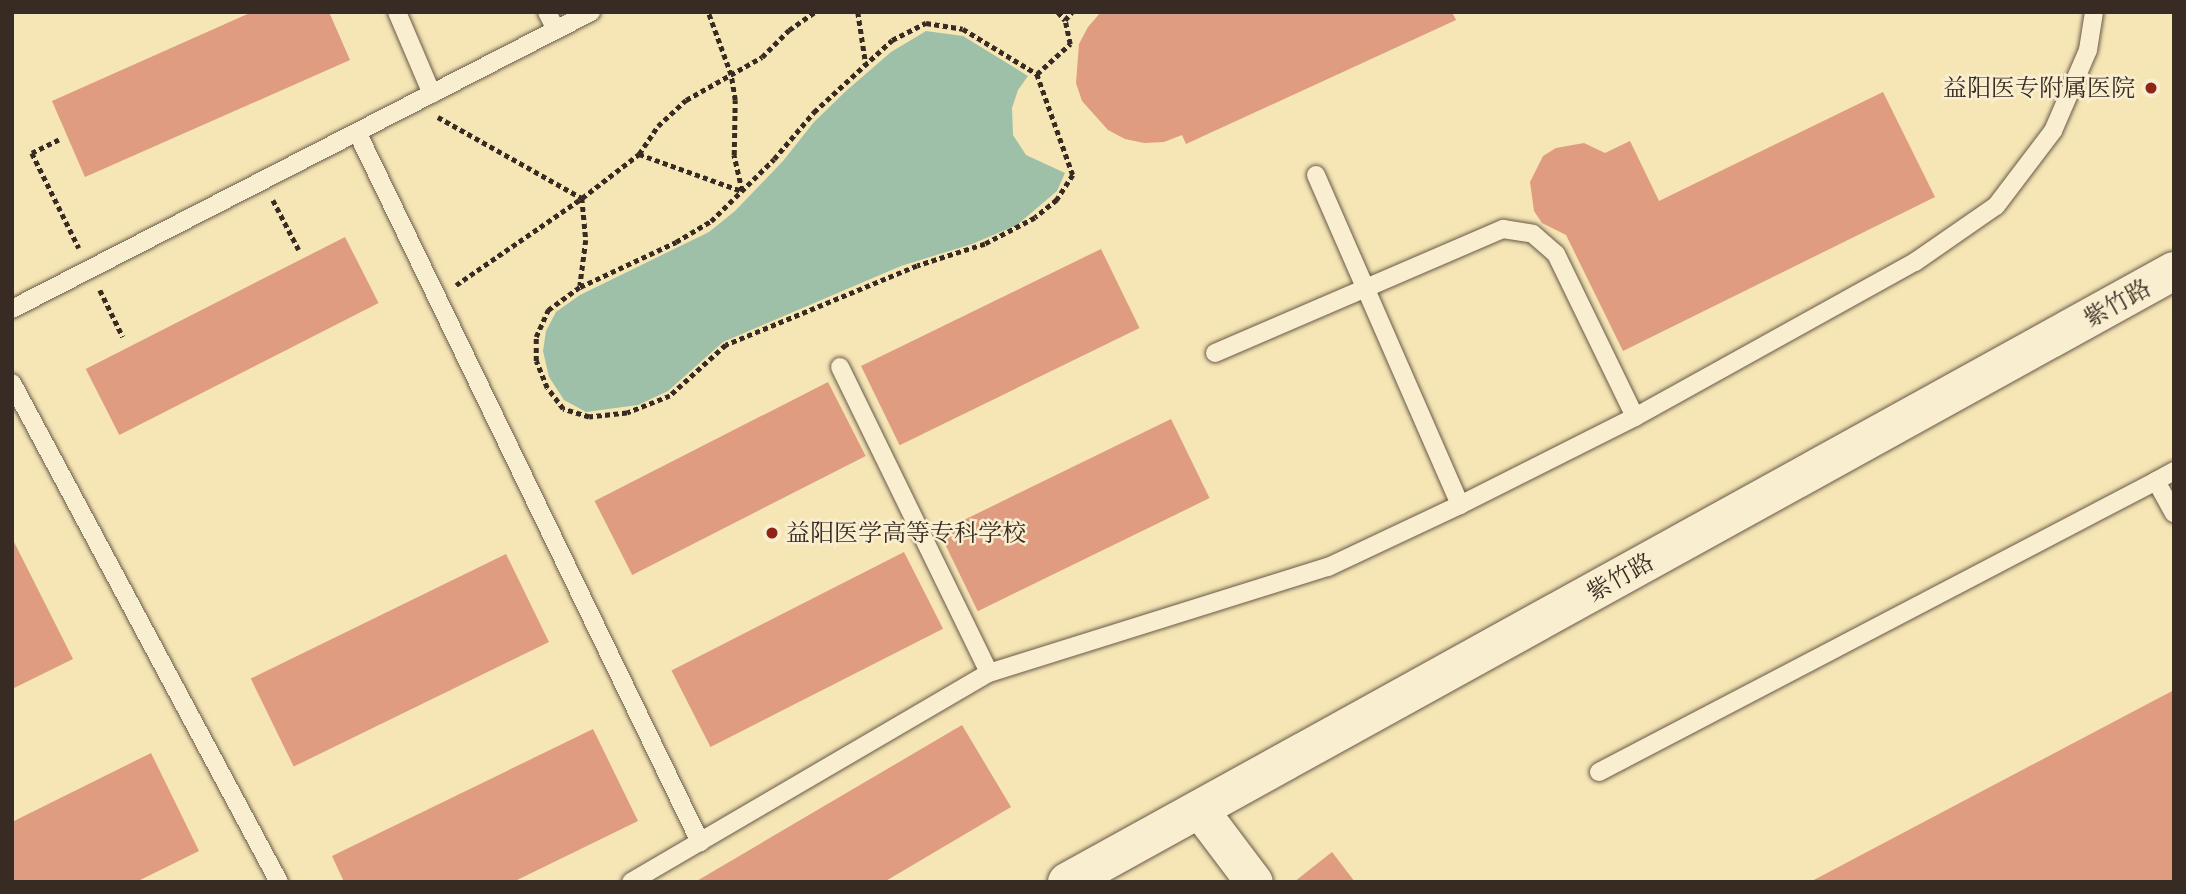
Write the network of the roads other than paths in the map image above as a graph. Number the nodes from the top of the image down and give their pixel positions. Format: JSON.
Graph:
{"nodes":[{"id":1,"x":397,"y":12,"type":"edge"},
{"id":2,"x":547,"y":12,"type":"edge"},
{"id":3,"x":591,"y":12,"type":"edge"},
{"id":4,"x":2094,"y":12,"type":"edge"},
{"id":5,"x":556,"y":30,"type":"junction"},
{"id":6,"x":432,"y":94,"type":"junction"},
{"id":7,"x":357,"y":132,"type":"junction"},
{"id":8,"x":1316,"y":175,"type":"dead end"},
{"id":9,"x":2174,"y":271,"type":"edge"},
{"id":10,"x":1367,"y":287,"type":"junction"},
{"id":11,"x":12,"y":309,"type":"edge"},
{"id":12,"x":1215,"y":353,"type":"dead end"},
{"id":13,"x":840,"y":367,"type":"dead end"},
{"id":14,"x":12,"y":383,"type":"edge"},
{"id":15,"x":1634,"y":417,"type":"junction"},
{"id":16,"x":2174,"y":471,"type":"edge"},
{"id":17,"x":2156,"y":481,"type":"junction"},
{"id":18,"x":1460,"y":505,"type":"junction"},
{"id":19,"x":2174,"y":513,"type":"edge"},
{"id":20,"x":989,"y":673,"type":"junction"},
{"id":21,"x":1599,"y":772,"type":"dead end"},
{"id":22,"x":1199,"y":809,"type":"junction"},
{"id":23,"x":700,"y":842,"type":"junction"},
{"id":24,"x":279,"y":882,"type":"edge"},
{"id":25,"x":631,"y":882,"type":"edge"},
{"id":26,"x":1067,"y":882,"type":"edge"},
{"id":27,"x":1254,"y":882,"type":"edge"}],
"edges":[{"from":1,"to":6,"type":"lane"},
{"from":2,"to":5,"type":"lane"},
{"from":3,"to":5,"type":"lane"},
{"from":4,"to":15,"type":"lane"},
{"from":5,"to":6,"type":"lane"},
{"from":6,"to":7,"type":"lane"},
{"from":7,"to":11,"type":"lane"},
{"from":7,"to":23,"type":"lane"},
{"from":8,"to":10,"type":"lane"},
{"from":9,"to":22,"type":"street","name":"紫竹路"},
{"from":10,"to":12,"type":"lane"},
{"from":10,"to":15,"type":"lane"},
{"from":10,"to":18,"type":"lane"},
{"from":13,"to":20,"type":"lane"},
{"from":14,"to":24,"type":"lane"},
{"from":15,"to":18,"type":"lane"},
{"from":16,"to":17,"type":"lane"},
{"from":17,"to":19,"type":"lane"},
{"from":17,"to":21,"type":"lane"},
{"from":18,"to":20,"type":"lane"},
{"from":20,"to":23,"type":"lane"},
{"from":22,"to":26,"type":"street","name":"紫竹路"},
{"from":22,"to":27,"type":"street"},
{"from":23,"to":25,"type":"lane"}]}
